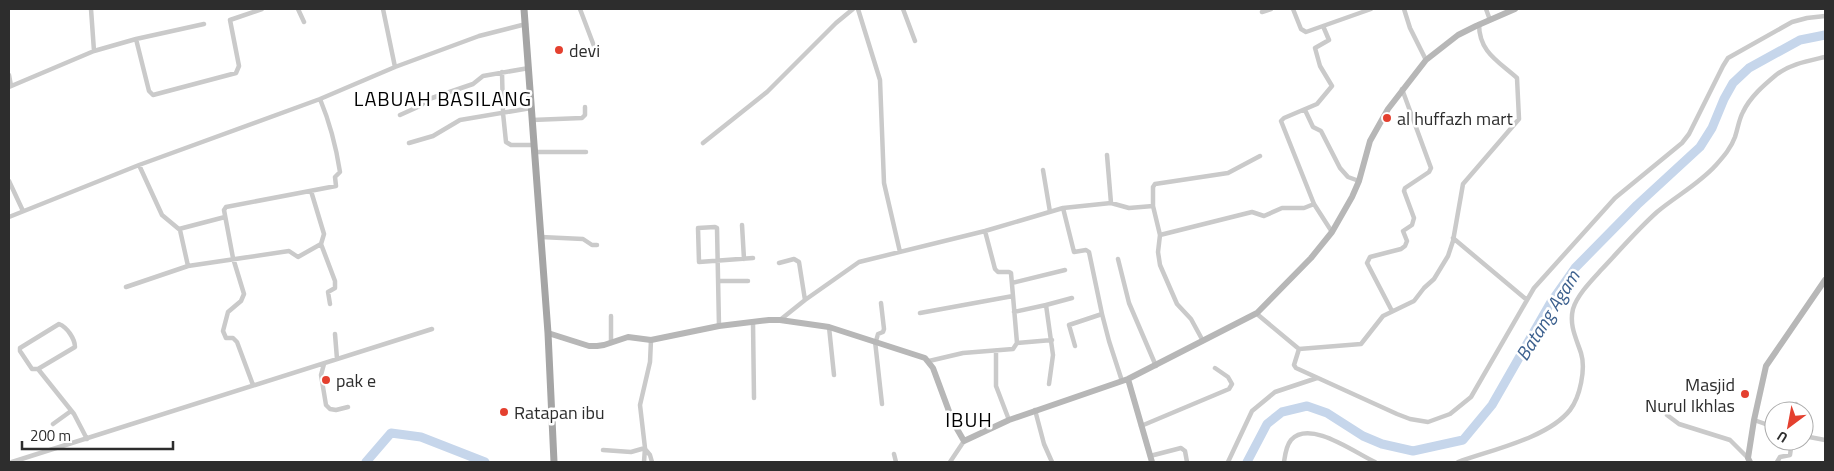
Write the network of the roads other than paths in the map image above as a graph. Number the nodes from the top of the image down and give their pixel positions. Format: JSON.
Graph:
{"nodes":[{"id":1,"x":91,"y":9,"type":"edge"},
{"id":2,"x":262,"y":9,"type":"edge"},
{"id":3,"x":298,"y":9,"type":"edge"},
{"id":4,"x":382,"y":9,"type":"edge"},
{"id":5,"x":524,"y":9,"type":"edge"},
{"id":6,"x":528,"y":9,"type":"edge"},
{"id":7,"x":580,"y":9,"type":"edge"},
{"id":8,"x":853,"y":9,"type":"edge"},
{"id":9,"x":858,"y":9,"type":"edge"},
{"id":10,"x":903,"y":9,"type":"edge"},
{"id":11,"x":1271,"y":9,"type":"edge"},
{"id":12,"x":1293,"y":9,"type":"edge"},
{"id":13,"x":1370,"y":9,"type":"edge"},
{"id":14,"x":1404,"y":9,"type":"edge"},
{"id":15,"x":1486,"y":9,"type":"edge"},
{"id":16,"x":1516,"y":9,"type":"edge"},
{"id":17,"x":1357,"y":11,"type":"edge"},
{"id":18,"x":1262,"y":12,"type":"dead end"},
{"id":19,"x":1825,"y":16,"type":"edge"},
{"id":20,"x":1490,"y":20,"type":"junction"},
{"id":21,"x":304,"y":22,"type":"dead end"},
{"id":22,"x":204,"y":24,"type":"dead end"},
{"id":23,"x":526,"y":24,"type":"junction"},
{"id":24,"x":1479,"y":24,"type":"junction"},
{"id":25,"x":1323,"y":26,"type":"junction"},
{"id":26,"x":136,"y":39,"type":"junction"},
{"id":27,"x":915,"y":41,"type":"dead end"},
{"id":28,"x":594,"y":46,"type":"dead end"},
{"id":29,"x":94,"y":51,"type":"junction"},
{"id":30,"x":1825,"y":57,"type":"edge"},
{"id":31,"x":1426,"y":60,"type":"junction"},
{"id":32,"x":395,"y":68,"type":"junction"},
{"id":33,"x":529,"y":68,"type":"junction"},
{"id":34,"x":502,"y":72,"type":"junction"},
{"id":35,"x":9,"y":76,"type":"edge"},
{"id":36,"x":10,"y":86,"type":"edge"},
{"id":37,"x":1402,"y":89,"type":"junction"},
{"id":38,"x":320,"y":99,"type":"junction"},
{"id":39,"x":585,"y":107,"type":"dead end"},
{"id":40,"x":531,"y":108,"type":"junction"},
{"id":41,"x":1305,"y":110,"type":"junction"},
{"id":42,"x":503,"y":113,"type":"junction"},
{"id":43,"x":400,"y":115,"type":"dead end"},
{"id":44,"x":532,"y":120,"type":"junction"},
{"id":45,"x":408,"y":143,"type":"dead end"},
{"id":46,"x":703,"y":143,"type":"dead end"},
{"id":47,"x":534,"y":148,"type":"junction"},
{"id":48,"x":586,"y":152,"type":"dead end"},
{"id":49,"x":1107,"y":154,"type":"dead end"},
{"id":50,"x":1260,"y":156,"type":"dead end"},
{"id":51,"x":139,"y":164,"type":"junction"},
{"id":52,"x":1043,"y":170,"type":"dead end"},
{"id":53,"x":10,"y":181,"type":"edge"},
{"id":54,"x":1359,"y":181,"type":"junction"},
{"id":55,"x":311,"y":191,"type":"junction"},
{"id":56,"x":1111,"y":203,"type":"junction"},
{"id":57,"x":1314,"y":204,"type":"junction"},
{"id":58,"x":1153,"y":206,"type":"junction"},
{"id":59,"x":1063,"y":208,"type":"junction"},
{"id":60,"x":23,"y":211,"type":"junction"},
{"id":61,"x":1050,"y":212,"type":"junction"},
{"id":62,"x":9,"y":217,"type":"edge"},
{"id":63,"x":225,"y":217,"type":"junction"},
{"id":64,"x":742,"y":225,"type":"dead end"},
{"id":65,"x":179,"y":229,"type":"junction"},
{"id":66,"x":985,"y":231,"type":"junction"},
{"id":67,"x":1332,"y":232,"type":"junction"},
{"id":68,"x":1160,"y":235,"type":"junction"},
{"id":69,"x":541,"y":237,"type":"junction"},
{"id":70,"x":1453,"y":238,"type":"junction"},
{"id":71,"x":322,"y":244,"type":"junction"},
{"id":72,"x":597,"y":245,"type":"dead end"},
{"id":73,"x":900,"y":252,"type":"junction"},
{"id":74,"x":233,"y":258,"type":"junction"},
{"id":75,"x":753,"y":258,"type":"dead end"},
{"id":76,"x":1118,"y":258,"type":"dead end"},
{"id":77,"x":744,"y":259,"type":"junction"},
{"id":78,"x":718,"y":261,"type":"junction"},
{"id":79,"x":779,"y":262,"type":"dead end"},
{"id":80,"x":188,"y":266,"type":"junction"},
{"id":81,"x":1065,"y":270,"type":"dead end"},
{"id":82,"x":1825,"y":280,"type":"edge"},
{"id":83,"x":718,"y":281,"type":"junction"},
{"id":84,"x":748,"y":281,"type":"dead end"},
{"id":85,"x":1012,"y":283,"type":"junction"},
{"id":86,"x":126,"y":287,"type":"dead end"},
{"id":87,"x":1013,"y":296,"type":"junction"},
{"id":88,"x":1072,"y":298,"type":"dead end"},
{"id":89,"x":805,"y":300,"type":"junction"},
{"id":90,"x":1527,"y":300,"type":"junction"},
{"id":91,"x":881,"y":303,"type":"dead end"},
{"id":92,"x":330,"y":304,"type":"dead end"},
{"id":93,"x":1046,"y":304,"type":"junction"},
{"id":94,"x":1392,"y":311,"type":"junction"},
{"id":95,"x":920,"y":312,"type":"dead end"},
{"id":96,"x":1014,"y":312,"type":"junction"},
{"id":97,"x":1102,"y":314,"type":"junction"},
{"id":98,"x":1256,"y":314,"type":"junction"},
{"id":99,"x":611,"y":316,"type":"dead end"},
{"id":100,"x":780,"y":320,"type":"junction"},
{"id":101,"x":753,"y":322,"type":"junction"},
{"id":102,"x":719,"y":326,"type":"junction"},
{"id":103,"x":830,"y":327,"type":"junction"},
{"id":104,"x":432,"y":329,"type":"dead end"},
{"id":105,"x":548,"y":333,"type":"junction"},
{"id":106,"x":335,"y":334,"type":"dead end"},
{"id":107,"x":651,"y":340,"type":"junction"},
{"id":108,"x":1052,"y":340,"type":"junction"},
{"id":109,"x":875,"y":341,"type":"junction"},
{"id":110,"x":1203,"y":341,"type":"junction"},
{"id":111,"x":611,"y":343,"type":"junction"},
{"id":112,"x":1017,"y":343,"type":"junction"},
{"id":113,"x":1076,"y":346,"type":"dead end"},
{"id":114,"x":1299,"y":349,"type":"junction"},
{"id":115,"x":996,"y":351,"type":"junction"},
{"id":116,"x":337,"y":359,"type":"junction"},
{"id":117,"x":929,"y":361,"type":"junction"},
{"id":118,"x":324,"y":364,"type":"junction"},
{"id":119,"x":1156,"y":366,"type":"junction"},
{"id":120,"x":1215,"y":368,"type":"dead end"},
{"id":121,"x":38,"y":369,"type":"junction"},
{"id":122,"x":834,"y":375,"type":"dead end"},
{"id":123,"x":1318,"y":378,"type":"junction"},
{"id":124,"x":1125,"y":380,"type":"junction"},
{"id":125,"x":1049,"y":384,"type":"dead end"},
{"id":126,"x":253,"y":385,"type":"junction"},
{"id":127,"x":754,"y":398,"type":"dead end"},
{"id":128,"x":882,"y":404,"type":"dead end"},
{"id":129,"x":348,"y":407,"type":"dead end"},
{"id":130,"x":1035,"y":410,"type":"junction"},
{"id":131,"x":71,"y":411,"type":"junction"},
{"id":132,"x":1667,"y":415,"type":"dead end"},
{"id":133,"x":1009,"y":420,"type":"junction"},
{"id":134,"x":1754,"y":420,"type":"junction"},
{"id":135,"x":53,"y":424,"type":"dead end"},
{"id":136,"x":1764,"y":424,"type":"edge"},
{"id":137,"x":1141,"y":426,"type":"junction"},
{"id":138,"x":87,"y":439,"type":"junction"},
{"id":139,"x":964,"y":441,"type":"junction"},
{"id":140,"x":645,"y":448,"type":"junction"},
{"id":141,"x":603,"y":450,"type":"dead end"},
{"id":142,"x":1791,"y":451,"type":"edge"},
{"id":143,"x":894,"y":454,"type":"dead end"},
{"id":144,"x":1151,"y":459,"type":"edge"},
{"id":145,"x":1749,"y":461,"type":"edge"},
{"id":146,"x":12,"y":462,"type":"edge"},
{"id":147,"x":554,"y":462,"type":"edge"},
{"id":148,"x":644,"y":462,"type":"edge"},
{"id":149,"x":652,"y":462,"type":"edge"},
{"id":150,"x":896,"y":462,"type":"edge"},
{"id":151,"x":950,"y":462,"type":"edge"},
{"id":152,"x":1052,"y":462,"type":"edge"},
{"id":153,"x":1187,"y":462,"type":"edge"},
{"id":154,"x":1228,"y":462,"type":"edge"},
{"id":155,"x":1284,"y":462,"type":"edge"},
{"id":156,"x":1376,"y":462,"type":"edge"},
{"id":157,"x":1458,"y":462,"type":"edge"},
{"id":158,"x":1777,"y":462,"type":"edge"}],
"edges":[{"from":1,"to":29,"type":"street"},
{"from":2,"to":26,"type":"street"},
{"from":3,"to":21,"type":"street"},
{"from":4,"to":32,"type":"street"},
{"from":5,"to":6,"type":"street"},
{"from":5,"to":23,"type":"main road"},
{"from":7,"to":28,"type":"street"},
{"from":8,"to":46,"type":"street"},
{"from":9,"to":73,"type":"street"},
{"from":10,"to":27,"type":"street"},
{"from":11,"to":18,"type":"street"},
{"from":12,"to":25,"type":"street"},
{"from":13,"to":17,"type":"street"},
{"from":14,"to":31,"type":"street"},
{"from":15,"to":20,"type":"street"},
{"from":16,"to":20,"type":"street"},
{"from":17,"to":25,"type":"street"},
{"from":19,"to":90,"type":"street"},
{"from":20,"to":24,"type":"street"},
{"from":22,"to":26,"type":"street"},
{"from":23,"to":32,"type":"street"},
{"from":23,"to":33,"type":"main road"},
{"from":24,"to":31,"type":"street"},
{"from":24,"to":70,"type":"street"},
{"from":25,"to":41,"type":"street"},
{"from":26,"to":29,"type":"street"},
{"from":29,"to":36,"type":"street"},
{"from":30,"to":157,"type":"street"},
{"from":31,"to":37,"type":"street"},
{"from":32,"to":38,"type":"street"},
{"from":33,"to":34,"type":"street"},
{"from":33,"to":40,"type":"main road"},
{"from":34,"to":42,"type":"street"},
{"from":34,"to":43,"type":"street"},
{"from":35,"to":36,"type":"street"},
{"from":37,"to":54,"type":"street"},
{"from":37,"to":94,"type":"street"},
{"from":38,"to":51,"type":"street"},
{"from":38,"to":55,"type":"street"},
{"from":39,"to":44,"type":"street"},
{"from":40,"to":42,"type":"street"},
{"from":40,"to":44,"type":"main road"},
{"from":41,"to":54,"type":"street"},
{"from":41,"to":57,"type":"street"},
{"from":42,"to":45,"type":"street"},
{"from":42,"to":47,"type":"street"},
{"from":44,"to":47,"type":"main road"},
{"from":47,"to":48,"type":"street"},
{"from":47,"to":69,"type":"main road"},
{"from":49,"to":56,"type":"street"},
{"from":50,"to":58,"type":"street"},
{"from":51,"to":60,"type":"street"},
{"from":51,"to":65,"type":"street"},
{"from":52,"to":61,"type":"street"},
{"from":53,"to":60,"type":"street"},
{"from":54,"to":67,"type":"street"},
{"from":55,"to":63,"type":"street"},
{"from":55,"to":71,"type":"street"},
{"from":56,"to":58,"type":"street"},
{"from":56,"to":59,"type":"street"},
{"from":57,"to":67,"type":"street"},
{"from":57,"to":68,"type":"street"},
{"from":58,"to":68,"type":"street"},
{"from":59,"to":61,"type":"street"},
{"from":59,"to":97,"type":"street"},
{"from":60,"to":62,"type":"street"},
{"from":61,"to":66,"type":"street"},
{"from":63,"to":65,"type":"street"},
{"from":63,"to":74,"type":"street"},
{"from":64,"to":77,"type":"street"},
{"from":65,"to":80,"type":"street"},
{"from":66,"to":73,"type":"street"},
{"from":66,"to":85,"type":"street"},
{"from":67,"to":98,"type":"street"},
{"from":68,"to":110,"type":"street"},
{"from":69,"to":72,"type":"street"},
{"from":69,"to":105,"type":"main road"},
{"from":70,"to":90,"type":"street"},
{"from":70,"to":94,"type":"street"},
{"from":71,"to":74,"type":"street"},
{"from":71,"to":92,"type":"street"},
{"from":73,"to":89,"type":"street"},
{"from":74,"to":80,"type":"street"},
{"from":74,"to":126,"type":"street"},
{"from":75,"to":77,"type":"street"},
{"from":76,"to":119,"type":"street"},
{"from":77,"to":78,"type":"street"},
{"from":78,"to":78,"type":"street"},
{"from":78,"to":83,"type":"street"},
{"from":79,"to":89,"type":"street"},
{"from":80,"to":86,"type":"street"},
{"from":81,"to":85,"type":"street"},
{"from":82,"to":134,"type":"street"},
{"from":83,"to":84,"type":"street"},
{"from":83,"to":102,"type":"street"},
{"from":85,"to":87,"type":"street"},
{"from":87,"to":95,"type":"street"},
{"from":87,"to":96,"type":"street"},
{"from":88,"to":93,"type":"street"},
{"from":89,"to":100,"type":"street"},
{"from":90,"to":123,"type":"street"},
{"from":91,"to":109,"type":"street"},
{"from":93,"to":96,"type":"street"},
{"from":93,"to":108,"type":"street"},
{"from":94,"to":114,"type":"street"},
{"from":96,"to":112,"type":"street"},
{"from":97,"to":113,"type":"street"},
{"from":97,"to":124,"type":"street"},
{"from":98,"to":110,"type":"street"},
{"from":98,"to":114,"type":"street"},
{"from":99,"to":111,"type":"street"},
{"from":100,"to":101,"type":"street"},
{"from":100,"to":103,"type":"street"},
{"from":101,"to":102,"type":"street"},
{"from":101,"to":127,"type":"street"},
{"from":102,"to":107,"type":"street"},
{"from":103,"to":109,"type":"street"},
{"from":103,"to":122,"type":"street"},
{"from":104,"to":116,"type":"street"},
{"from":105,"to":111,"type":"street"},
{"from":105,"to":147,"type":"main road"},
{"from":106,"to":116,"type":"street"},
{"from":107,"to":111,"type":"street"},
{"from":107,"to":140,"type":"street"},
{"from":108,"to":112,"type":"street"},
{"from":108,"to":125,"type":"street"},
{"from":109,"to":117,"type":"street"},
{"from":109,"to":128,"type":"street"},
{"from":110,"to":119,"type":"street"},
{"from":112,"to":115,"type":"street"},
{"from":114,"to":123,"type":"street"},
{"from":115,"to":117,"type":"street"},
{"from":115,"to":133,"type":"street"},
{"from":116,"to":118,"type":"street"},
{"from":117,"to":139,"type":"street"},
{"from":118,"to":126,"type":"street"},
{"from":118,"to":129,"type":"street"},
{"from":119,"to":124,"type":"street"},
{"from":120,"to":137,"type":"street"},
{"from":121,"to":121,"type":"street"},
{"from":121,"to":131,"type":"street"},
{"from":123,"to":154,"type":"street"},
{"from":124,"to":130,"type":"street"},
{"from":124,"to":137,"type":"street"},
{"from":126,"to":138,"type":"street"},
{"from":130,"to":133,"type":"street"},
{"from":130,"to":152,"type":"street"},
{"from":131,"to":135,"type":"street"},
{"from":131,"to":138,"type":"street"},
{"from":132,"to":145,"type":"street"},
{"from":133,"to":139,"type":"street"},
{"from":134,"to":136,"type":"street"},
{"from":134,"to":145,"type":"street"},
{"from":137,"to":144,"type":"street"},
{"from":138,"to":146,"type":"street"},
{"from":139,"to":151,"type":"street"},
{"from":140,"to":141,"type":"street"},
{"from":140,"to":148,"type":"street"},
{"from":140,"to":149,"type":"street"},
{"from":142,"to":158,"type":"street"},
{"from":143,"to":150,"type":"street"},
{"from":144,"to":153,"type":"street"},
{"from":155,"to":156,"type":"street"}]}
